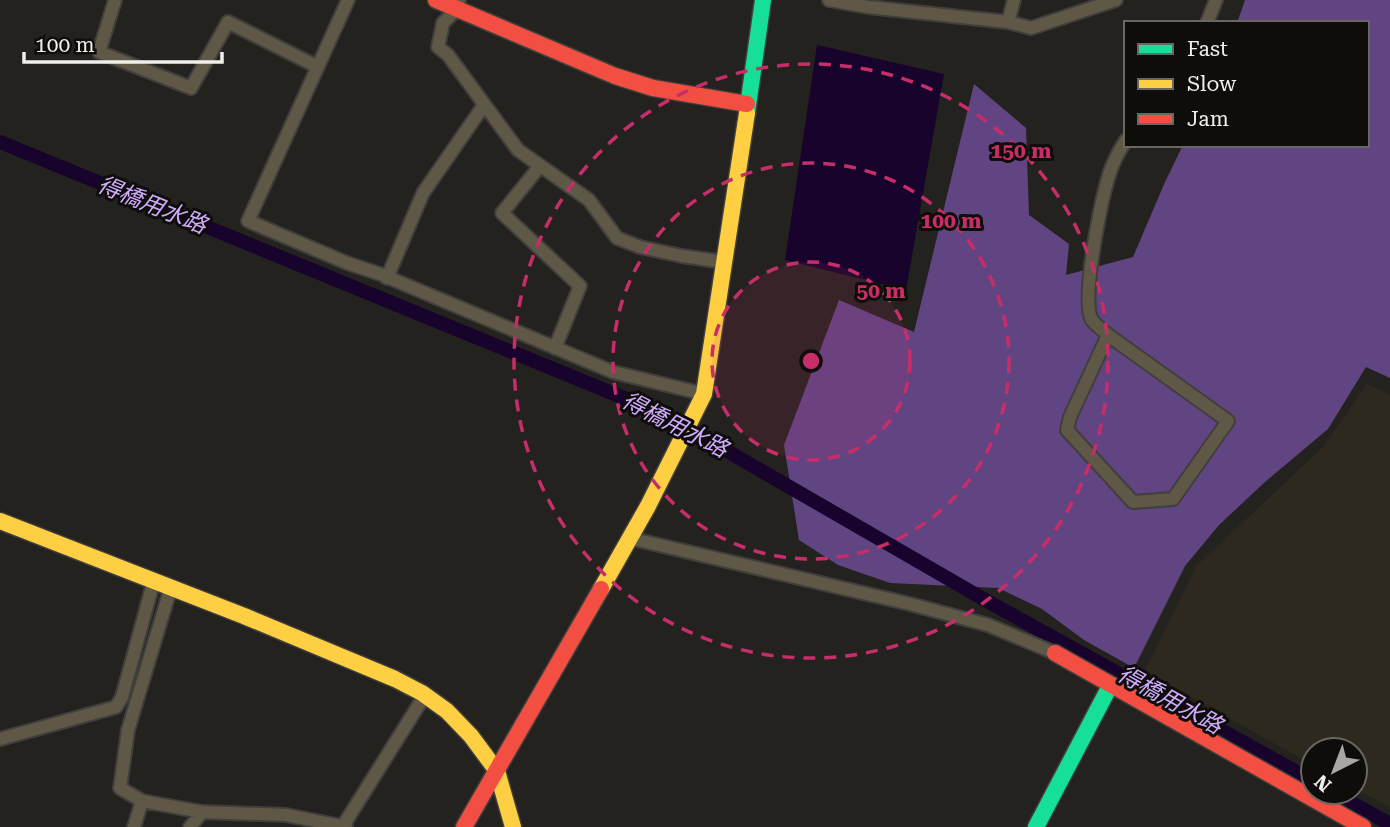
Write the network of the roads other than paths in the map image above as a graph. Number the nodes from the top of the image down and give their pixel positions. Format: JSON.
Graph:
{"nodes":[{"id":1,"x":115,"y":0,"type":"edge"},
{"id":2,"x":348,"y":0,"type":"edge"},
{"id":3,"x":436,"y":0,"type":"edge"},
{"id":4,"x":763,"y":0,"type":"edge"},
{"id":5,"x":829,"y":0,"type":"edge"},
{"id":6,"x":1014,"y":0,"type":"edge"},
{"id":7,"x":1116,"y":0,"type":"edge"},
{"id":8,"x":1216,"y":0,"type":"edge"},
{"id":9,"x":458,"y":4,"type":"edge"},
{"id":10,"x":1208,"y":21,"type":"edge"},
{"id":11,"x":1008,"y":22,"type":"junction"},
{"id":12,"x":318,"y":67,"type":"junction"},
{"id":13,"x":747,"y":104,"type":"junction"},
{"id":14,"x":484,"y":105,"type":"junction"},
{"id":15,"x":1124,"y":143,"type":"edge"},
{"id":16,"x":540,"y":166,"type":"junction"},
{"id":17,"x":724,"y":262,"type":"junction"},
{"id":18,"x":387,"y":278,"type":"junction"},
{"id":19,"x":1108,"y":335,"type":"junction"},
{"id":20,"x":555,"y":348,"type":"junction"},
{"id":21,"x":704,"y":394,"type":"junction"},
{"id":22,"x":0,"y":521,"type":"edge"},
{"id":23,"x":629,"y":538,"type":"junction"},
{"id":24,"x":154,"y":580,"type":"junction"},
{"id":25,"x":171,"y":587,"type":"junction"},
{"id":26,"x":1055,"y":653,"type":"joint"},
{"id":27,"x":1110,"y":685,"type":"junction"},
{"id":28,"x":425,"y":695,"type":"junction"},
{"id":29,"x":0,"y":739,"type":"edge"},
{"id":30,"x":497,"y":771,"type":"junction"},
{"id":31,"x":142,"y":801,"type":"junction"},
{"id":32,"x":202,"y":812,"type":"junction"},
{"id":33,"x":286,"y":821,"type":"edge"},
{"id":34,"x":134,"y":827,"type":"edge"},
{"id":35,"x":190,"y":827,"type":"edge"},
{"id":36,"x":344,"y":827,"type":"edge"},
{"id":37,"x":464,"y":827,"type":"edge"},
{"id":38,"x":513,"y":827,"type":"edge"},
{"id":39,"x":1035,"y":827,"type":"edge"},
{"id":40,"x":1363,"y":827,"type":"edge"}],
"edges":[{"from":1,"to":12,"type":"street"},
{"from":2,"to":12,"type":"street"},
{"from":3,"to":9,"type":"street"},
{"from":4,"to":13,"type":"street"},
{"from":5,"to":11,"type":"street"},
{"from":6,"to":11,"type":"street"},
{"from":7,"to":11,"type":"street"},
{"from":8,"to":10,"type":"street"},
{"from":9,"to":13,"type":"street"},
{"from":9,"to":14,"type":"street"},
{"from":12,"to":18,"type":"street"},
{"from":13,"to":17,"type":"street"},
{"from":14,"to":16,"type":"street"},
{"from":14,"to":18,"type":"street"},
{"from":15,"to":19,"type":"street"},
{"from":16,"to":17,"type":"street"},
{"from":16,"to":20,"type":"street"},
{"from":17,"to":21,"type":"street"},
{"from":18,"to":20,"type":"street"},
{"from":19,"to":19,"type":"street"},
{"from":20,"to":21,"type":"street"},
{"from":21,"to":23,"type":"street"},
{"from":22,"to":24,"type":"street"},
{"from":23,"to":26,"type":"street"},
{"from":23,"to":30,"type":"street"},
{"from":24,"to":25,"type":"street"},
{"from":24,"to":29,"type":"street"},
{"from":25,"to":28,"type":"street"},
{"from":25,"to":31,"type":"street"},
{"from":26,"to":27,"type":"street"},
{"from":27,"to":39,"type":"street"},
{"from":27,"to":40,"type":"street"},
{"from":28,"to":30,"type":"street"},
{"from":28,"to":36,"type":"street"},
{"from":30,"to":37,"type":"street"},
{"from":30,"to":38,"type":"street"},
{"from":31,"to":32,"type":"street"},
{"from":31,"to":34,"type":"street"},
{"from":32,"to":33,"type":"street"},
{"from":32,"to":35,"type":"street"},
{"from":33,"to":36,"type":"street"}]}
